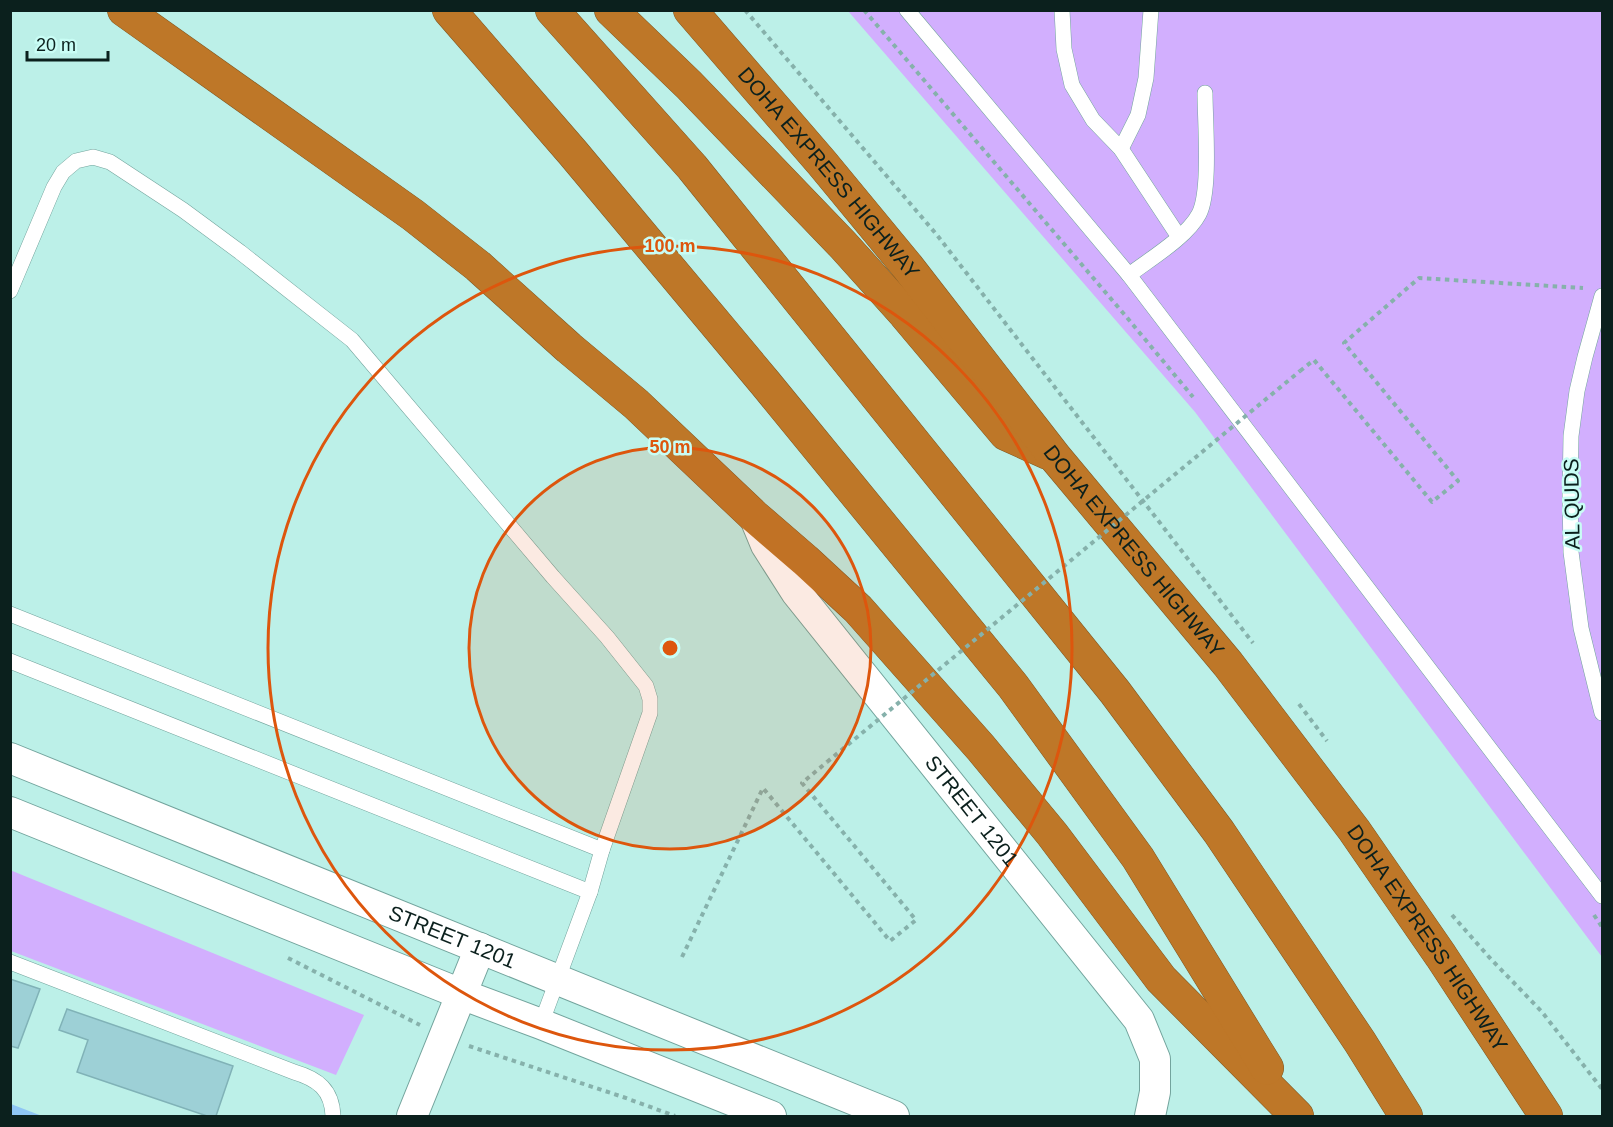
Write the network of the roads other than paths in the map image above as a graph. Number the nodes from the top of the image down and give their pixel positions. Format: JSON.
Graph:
{"nodes":[{"id":1,"x":124,"y":10,"type":"edge"},
{"id":2,"x":449,"y":10,"type":"edge"},
{"id":3,"x":552,"y":10,"type":"edge"},
{"id":4,"x":611,"y":10,"type":"edge"},
{"id":5,"x":690,"y":10,"type":"edge"},
{"id":6,"x":907,"y":10,"type":"edge"},
{"id":7,"x":1062,"y":10,"type":"edge"},
{"id":8,"x":1150,"y":10,"type":"edge"},
{"id":9,"x":1205,"y":93,"type":"dead end"},
{"id":10,"x":1121,"y":149,"type":"junction"},
{"id":11,"x":1179,"y":237,"type":"junction"},
{"id":12,"x":1129,"y":275,"type":"junction"},
{"id":13,"x":10,"y":291,"type":"edge"},
{"id":14,"x":1597,"y":292,"type":"edge"},
{"id":15,"x":1055,"y":457,"type":"junction"},
{"id":16,"x":754,"y":516,"type":"junction"},
{"id":17,"x":10,"y":614,"type":"edge"},
{"id":18,"x":10,"y":661,"type":"edge"},
{"id":19,"x":1602,"y":713,"type":"edge"},
{"id":20,"x":10,"y":758,"type":"edge"},
{"id":21,"x":10,"y":812,"type":"edge"},
{"id":22,"x":602,"y":850,"type":"junction"},
{"id":23,"x":590,"y":892,"type":"junction"},
{"id":24,"x":1602,"y":896,"type":"edge"},
{"id":25,"x":480,"y":948,"type":"junction"},
{"id":26,"x":10,"y":962,"type":"edge"},
{"id":27,"x":557,"y":980,"type":"junction"},
{"id":28,"x":461,"y":994,"type":"junction"},
{"id":29,"x":541,"y":1024,"type":"junction"},
{"id":30,"x":333,"y":1116,"type":"edge"},
{"id":31,"x":412,"y":1116,"type":"edge"},
{"id":32,"x":771,"y":1116,"type":"edge"},
{"id":33,"x":894,"y":1116,"type":"edge"},
{"id":34,"x":1150,"y":1116,"type":"edge"},
{"id":35,"x":1297,"y":1116,"type":"edge"},
{"id":36,"x":1406,"y":1116,"type":"edge"},
{"id":37,"x":1545,"y":1116,"type":"edge"}],
"edges":[{"from":1,"to":16,"type":"highway"},
{"from":2,"to":35,"type":"highway"},
{"from":3,"to":36,"type":"highway"},
{"from":4,"to":15,"type":"highway"},
{"from":5,"to":15,"type":"highway","name":"DOHA EXPRESS HIGHWAY"},
{"from":6,"to":12,"type":"lane"},
{"from":7,"to":10,"type":"lane"},
{"from":8,"to":10,"type":"lane"},
{"from":9,"to":11,"type":"lane"},
{"from":10,"to":11,"type":"lane"},
{"from":11,"to":12,"type":"lane"},
{"from":12,"to":24,"type":"lane"},
{"from":13,"to":22,"type":"lane"},
{"from":14,"to":19,"type":"lane","name":"AL QUDS"},
{"from":15,"to":37,"type":"highway","name":"DOHA EXPRESS HIGHWAY"},
{"from":16,"to":34,"type":"street","name":"STREET 1201"},
{"from":16,"to":35,"type":"highway"},
{"from":17,"to":22,"type":"lane"},
{"from":18,"to":23,"type":"lane"},
{"from":20,"to":25,"type":"street","name":"STREET 1201"},
{"from":21,"to":28,"type":"street"},
{"from":22,"to":23,"type":"lane"},
{"from":23,"to":27,"type":"lane"},
{"from":25,"to":27,"type":"street","name":"STREET 1201"},
{"from":25,"to":28,"type":"street"},
{"from":26,"to":30,"type":"lane"},
{"from":27,"to":29,"type":"lane"},
{"from":27,"to":33,"type":"street","name":"STREET 1201"},
{"from":28,"to":29,"type":"street"},
{"from":28,"to":31,"type":"street"},
{"from":29,"to":32,"type":"street"}]}
